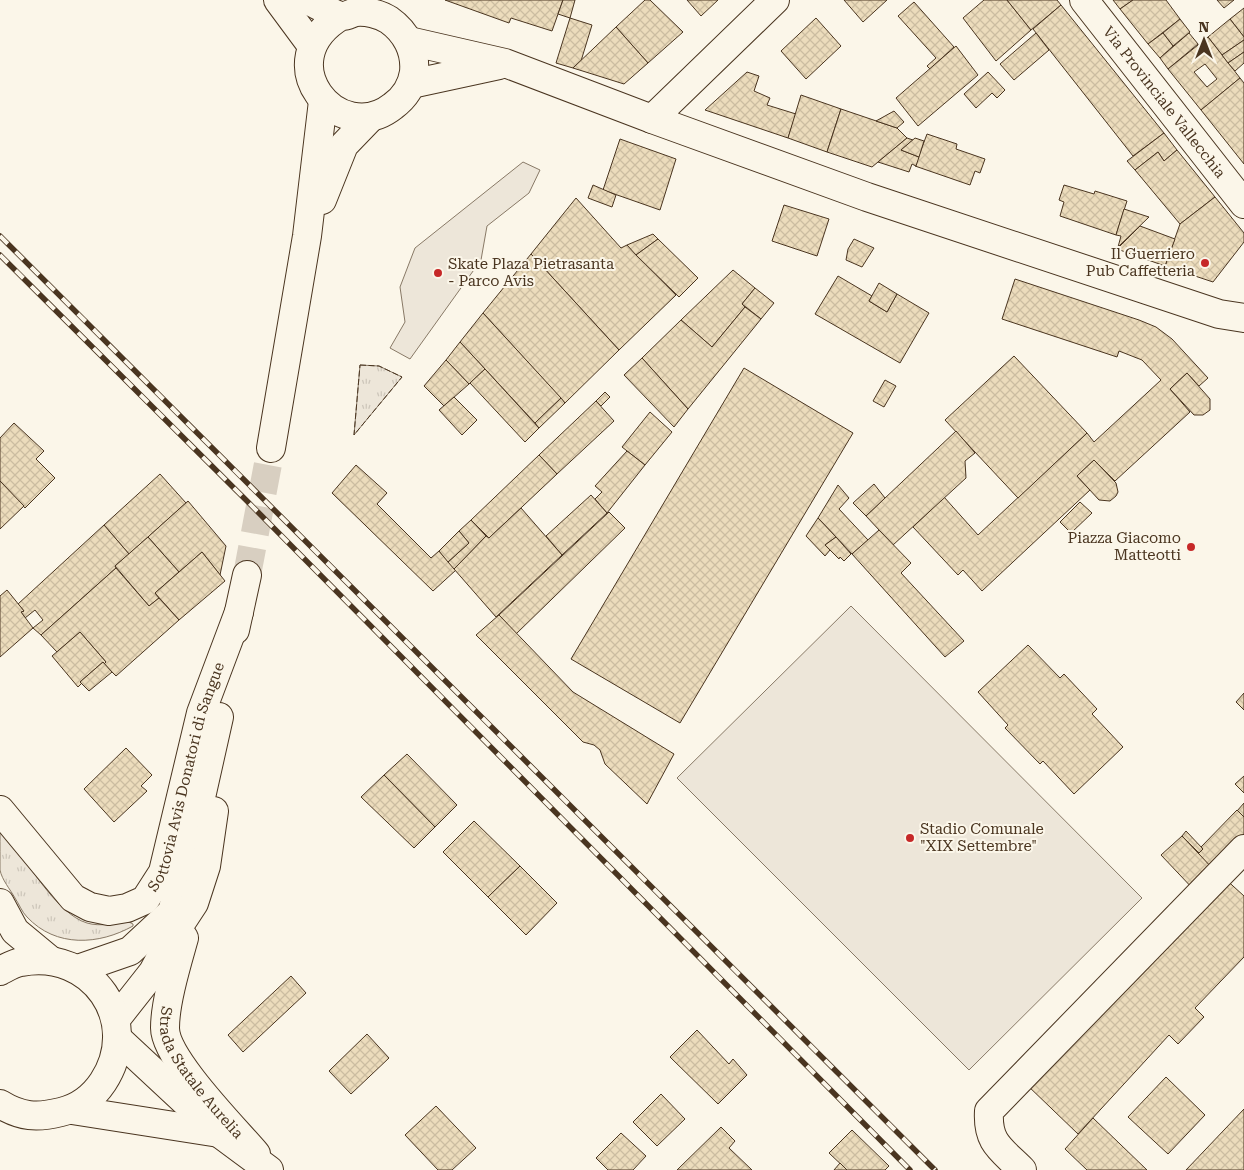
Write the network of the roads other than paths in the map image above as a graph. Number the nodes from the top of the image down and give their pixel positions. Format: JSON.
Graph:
{"nodes":[{"id":1,"x":278,"y":0,"type":"edge"},
{"id":2,"x":307,"y":0,"type":"edge"},
{"id":3,"x":775,"y":0,"type":"edge"},
{"id":4,"x":1084,"y":0,"type":"edge"},
{"id":5,"x":341,"y":16,"type":"junction"},
{"id":6,"x":408,"y":41,"type":"junction"},
{"id":7,"x":312,"y":46,"type":"junction"},
{"id":8,"x":505,"y":63,"type":"junction"},
{"id":9,"x":411,"y":84,"type":"junction"},
{"id":10,"x":323,"y":101,"type":"junction"},
{"id":11,"x":371,"y":117,"type":"junction"},
{"id":12,"x":652,"y":119,"type":"junction"},
{"id":13,"x":1244,"y":204,"type":"edge"},
{"id":14,"x":307,"y":236,"type":"junction"},
{"id":15,"x":1231,"y":316,"type":"edge"},
{"id":16,"x":1244,"y":330,"type":"edge"},
{"id":17,"x":271,"y":448,"type":"tunnel mouth"},
{"id":18,"x":247,"y":575,"type":"tunnel mouth"},
{"id":19,"x":239,"y":612,"type":"junction"},
{"id":20,"x":216,"y":729,"type":"junction"},
{"id":21,"x":0,"y":810,"type":"edge"},
{"id":22,"x":1244,"y":849,"type":"edge"},
{"id":23,"x":0,"y":903,"type":"edge"},
{"id":24,"x":194,"y":903,"type":"junction"},
{"id":25,"x":50,"y":960,"type":"junction"},
{"id":26,"x":78,"y":970,"type":"junction"},
{"id":27,"x":0,"y":971,"type":"edge"},
{"id":28,"x":117,"y":1029,"type":"junction"},
{"id":29,"x":5,"y":1110,"type":"edge"},
{"id":30,"x":72,"y":1110,"type":"junction"},
{"id":31,"x":218,"y":1133,"type":"junction"},
{"id":32,"x":269,"y":1170,"type":"edge"},
{"id":33,"x":1022,"y":1170,"type":"edge"}],
"edges":[{"from":1,"to":7,"type":"street"},
{"from":2,"to":5,"type":"street"},
{"from":3,"to":12,"type":"street"},
{"from":4,"to":13,"type":"street","name":"Via Provinciale Vallecchia"},
{"from":5,"to":6,"type":"street"},
{"from":5,"to":7,"type":"street"},
{"from":6,"to":8,"type":"street"},
{"from":6,"to":9,"type":"street"},
{"from":7,"to":10,"type":"street"},
{"from":8,"to":9,"type":"street"},
{"from":8,"to":12,"type":"street"},
{"from":9,"to":11,"type":"street"},
{"from":10,"to":11,"type":"street"},
{"from":10,"to":14,"type":"street"},
{"from":11,"to":14,"type":"street"},
{"from":12,"to":15,"type":"street"},
{"from":14,"to":17,"type":"street"},
{"from":15,"to":16,"type":"street"},
{"from":18,"to":19,"type":"street","name":"Sottovia Avis Donatori di Sangue"},
{"from":19,"to":20,"type":"street","name":"Sottovia Avis Donatori di Sangue"},
{"from":19,"to":21,"type":"street","name":"Sottovia Avis Donatori di Sangue"},
{"from":20,"to":24,"type":"street","name":"Sottovia Avis Donatori di Sangue"},
{"from":20,"to":26,"type":"street","name":"Sottovia Avis Donatori di Sangue"},
{"from":22,"to":33,"type":"street"},
{"from":23,"to":25,"type":"street"},
{"from":24,"to":28,"type":"street","name":"Sottovia Avis Donatori di Sangue"},
{"from":24,"to":32,"type":"street","name":"Strada Statale Aurelia"},
{"from":25,"to":26,"type":"street"},
{"from":25,"to":27,"type":"street"},
{"from":26,"to":28,"type":"street"},
{"from":28,"to":30,"type":"street"},
{"from":28,"to":31,"type":"street","name":"Strada Statale Aurelia"},
{"from":29,"to":30,"type":"street"},
{"from":30,"to":31,"type":"street","name":"Strada Statale Aurelia"},
{"from":31,"to":32,"type":"street","name":"Strada Statale Aurelia"}]}
